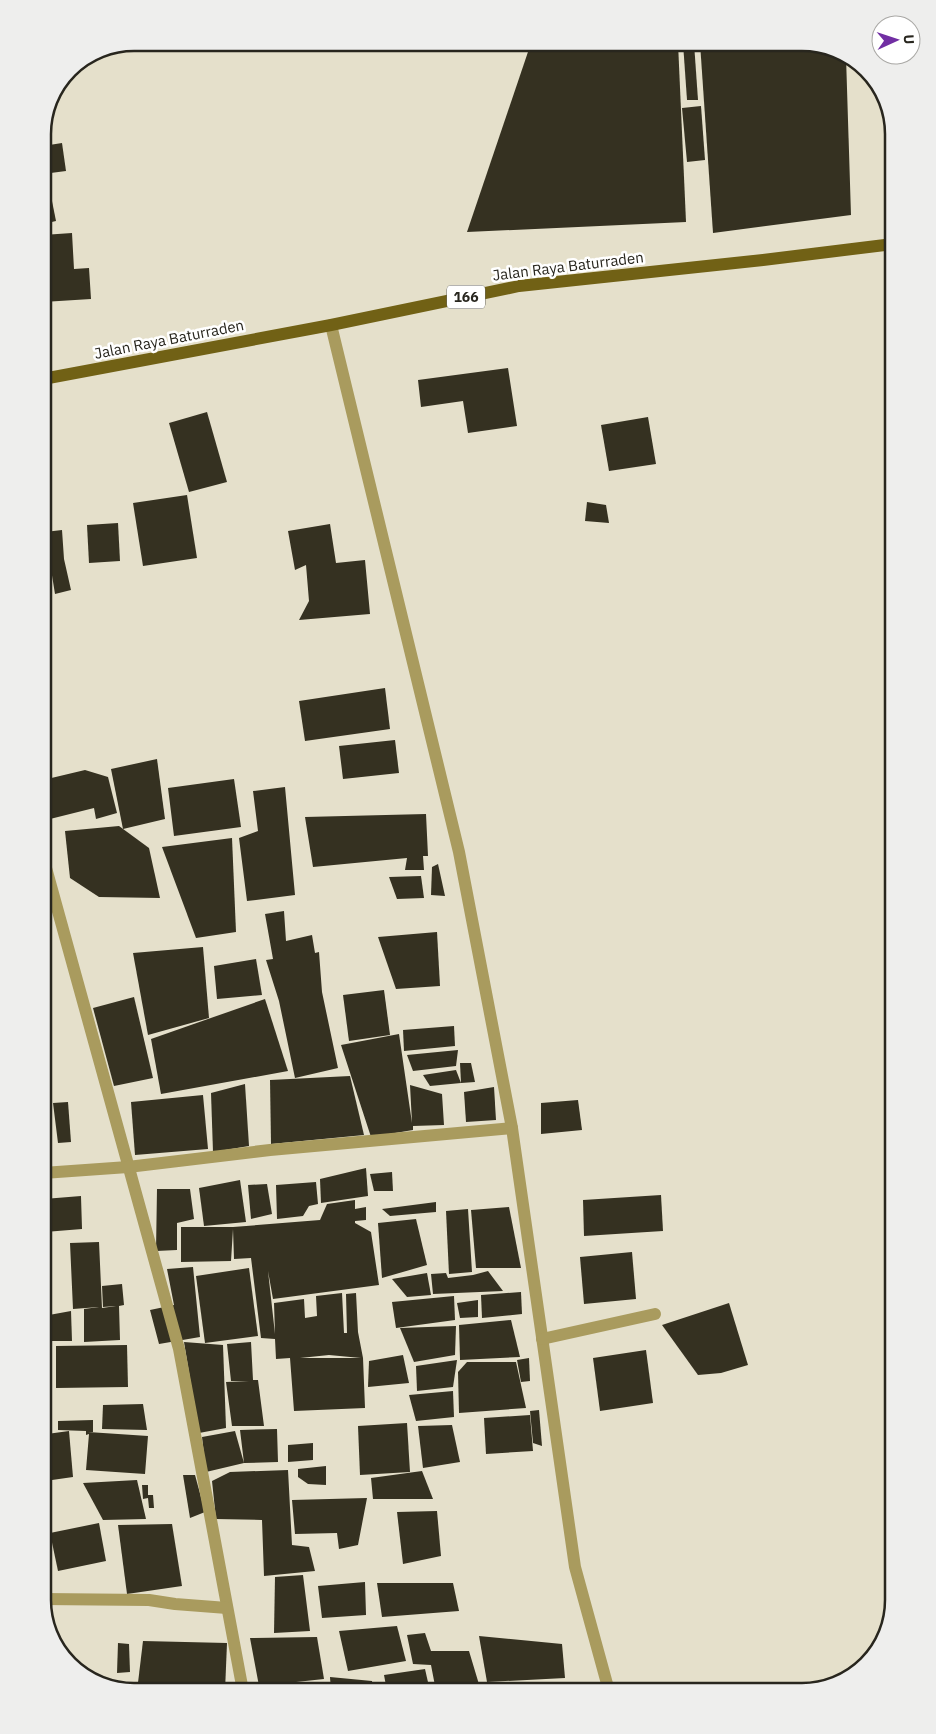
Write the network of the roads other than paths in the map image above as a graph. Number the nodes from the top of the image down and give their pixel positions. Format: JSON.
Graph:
{"nodes":[{"id":1,"x":885,"y":245,"type":"edge"},
{"id":2,"x":331,"y":325,"type":"junction"},
{"id":3,"x":51,"y":377,"type":"edge"},
{"id":4,"x":51,"y":887,"type":"edge"},
{"id":5,"x":512,"y":1128,"type":"junction"},
{"id":6,"x":128,"y":1167,"type":"junction"},
{"id":7,"x":51,"y":1172,"type":"edge"},
{"id":8,"x":655,"y":1314,"type":"dead end"},
{"id":9,"x":542,"y":1340,"type":"junction"},
{"id":10,"x":51,"y":1599,"type":"edge"},
{"id":11,"x":227,"y":1608,"type":"junction"},
{"id":12,"x":241,"y":1683,"type":"edge"},
{"id":13,"x":607,"y":1683,"type":"edge"}],
"edges":[{"from":1,"to":2,"type":"main road","name":"Jalan Raya Baturraden","number":"166"},
{"from":2,"to":3,"type":"main road","name":"Jalan Raya Baturraden","number":"166"},
{"from":2,"to":5,"type":"street"},
{"from":4,"to":6,"type":"street"},
{"from":5,"to":6,"type":"street"},
{"from":5,"to":9,"type":"street"},
{"from":6,"to":7,"type":"street"},
{"from":6,"to":11,"type":"street"},
{"from":8,"to":9,"type":"street"},
{"from":9,"to":13,"type":"street"},
{"from":10,"to":11,"type":"street"},
{"from":11,"to":12,"type":"street"}]}
